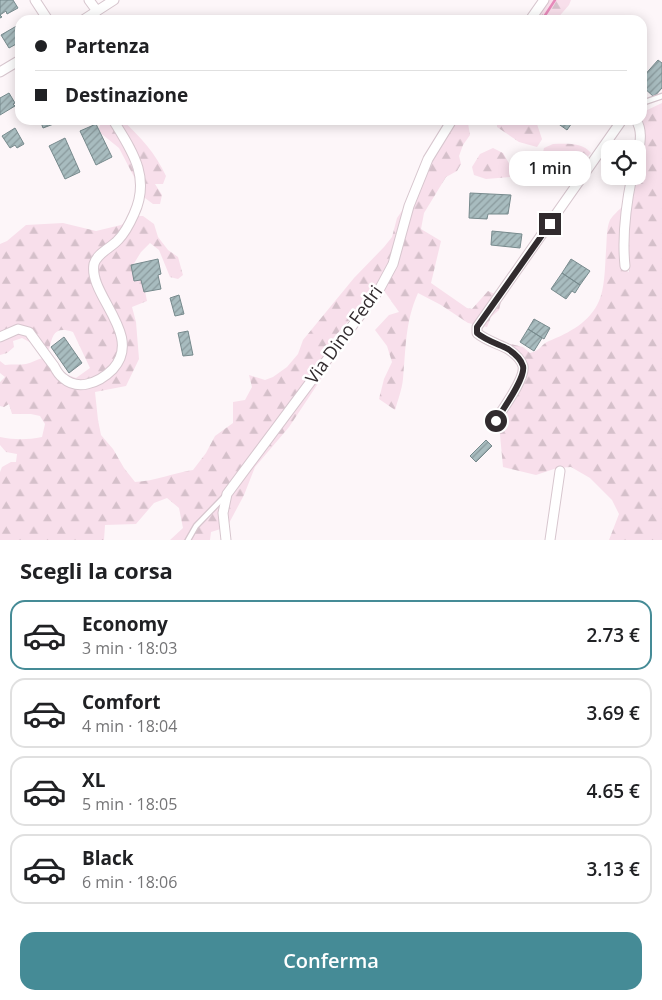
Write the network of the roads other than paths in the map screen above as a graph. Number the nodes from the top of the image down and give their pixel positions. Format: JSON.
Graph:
{"nodes":[{"id":1,"x":35,"y":0,"type":"edge"},
{"id":2,"x":89,"y":0,"type":"edge"},
{"id":3,"x":114,"y":0,"type":"edge"},
{"id":4,"x":544,"y":0,"type":"edge"},
{"id":5,"x":97,"y":11,"type":"junction"},
{"id":6,"x":45,"y":15,"type":"edge"},
{"id":7,"x":91,"y":15,"type":"edge"},
{"id":8,"x":534,"y":15,"type":"edge"},
{"id":9,"x":15,"y":63,"type":"edge"},
{"id":10,"x":0,"y":72,"type":"edge"},
{"id":11,"x":662,"y":96,"type":"edge"},
{"id":12,"x":647,"y":101,"type":"edge"},
{"id":13,"x":116,"y":125,"type":"edge"},
{"id":14,"x":449,"y":125,"type":"edge"},
{"id":15,"x":618,"y":125,"type":"edge"},
{"id":16,"x":639,"y":125,"type":"edge"},
{"id":17,"x":640,"y":140,"type":"edge"},
{"id":18,"x":630,"y":185,"type":"edge"},
{"id":19,"x":625,"y":266,"type":"dead end"},
{"id":20,"x":0,"y":337,"type":"edge"},
{"id":21,"x":496,"y":421,"type":"dead end"},
{"id":22,"x":560,"y":471,"type":"dead end"},
{"id":23,"x":227,"y":494,"type":"junction"},
{"id":24,"x":188,"y":540,"type":"edge"},
{"id":25,"x":226,"y":540,"type":"edge"},
{"id":26,"x":550,"y":540,"type":"edge"}],
"edges":[{"from":1,"to":6,"type":"street"},
{"from":2,"to":5,"type":"street"},
{"from":3,"to":5,"type":"street"},
{"from":4,"to":8,"type":"street"},
{"from":5,"to":7,"type":"street"},
{"from":9,"to":10,"type":"street"},
{"from":11,"to":12,"type":"lane"},
{"from":13,"to":20,"type":"street"},
{"from":14,"to":23,"type":"street","name":"Via Dino Fedri"},
{"from":15,"to":21,"type":"street"},
{"from":16,"to":17,"type":"street"},
{"from":18,"to":19,"type":"street"},
{"from":22,"to":26,"type":"street"},
{"from":23,"to":24,"type":"lane"},
{"from":23,"to":25,"type":"street","name":"Via Dino Fedri"}]}
